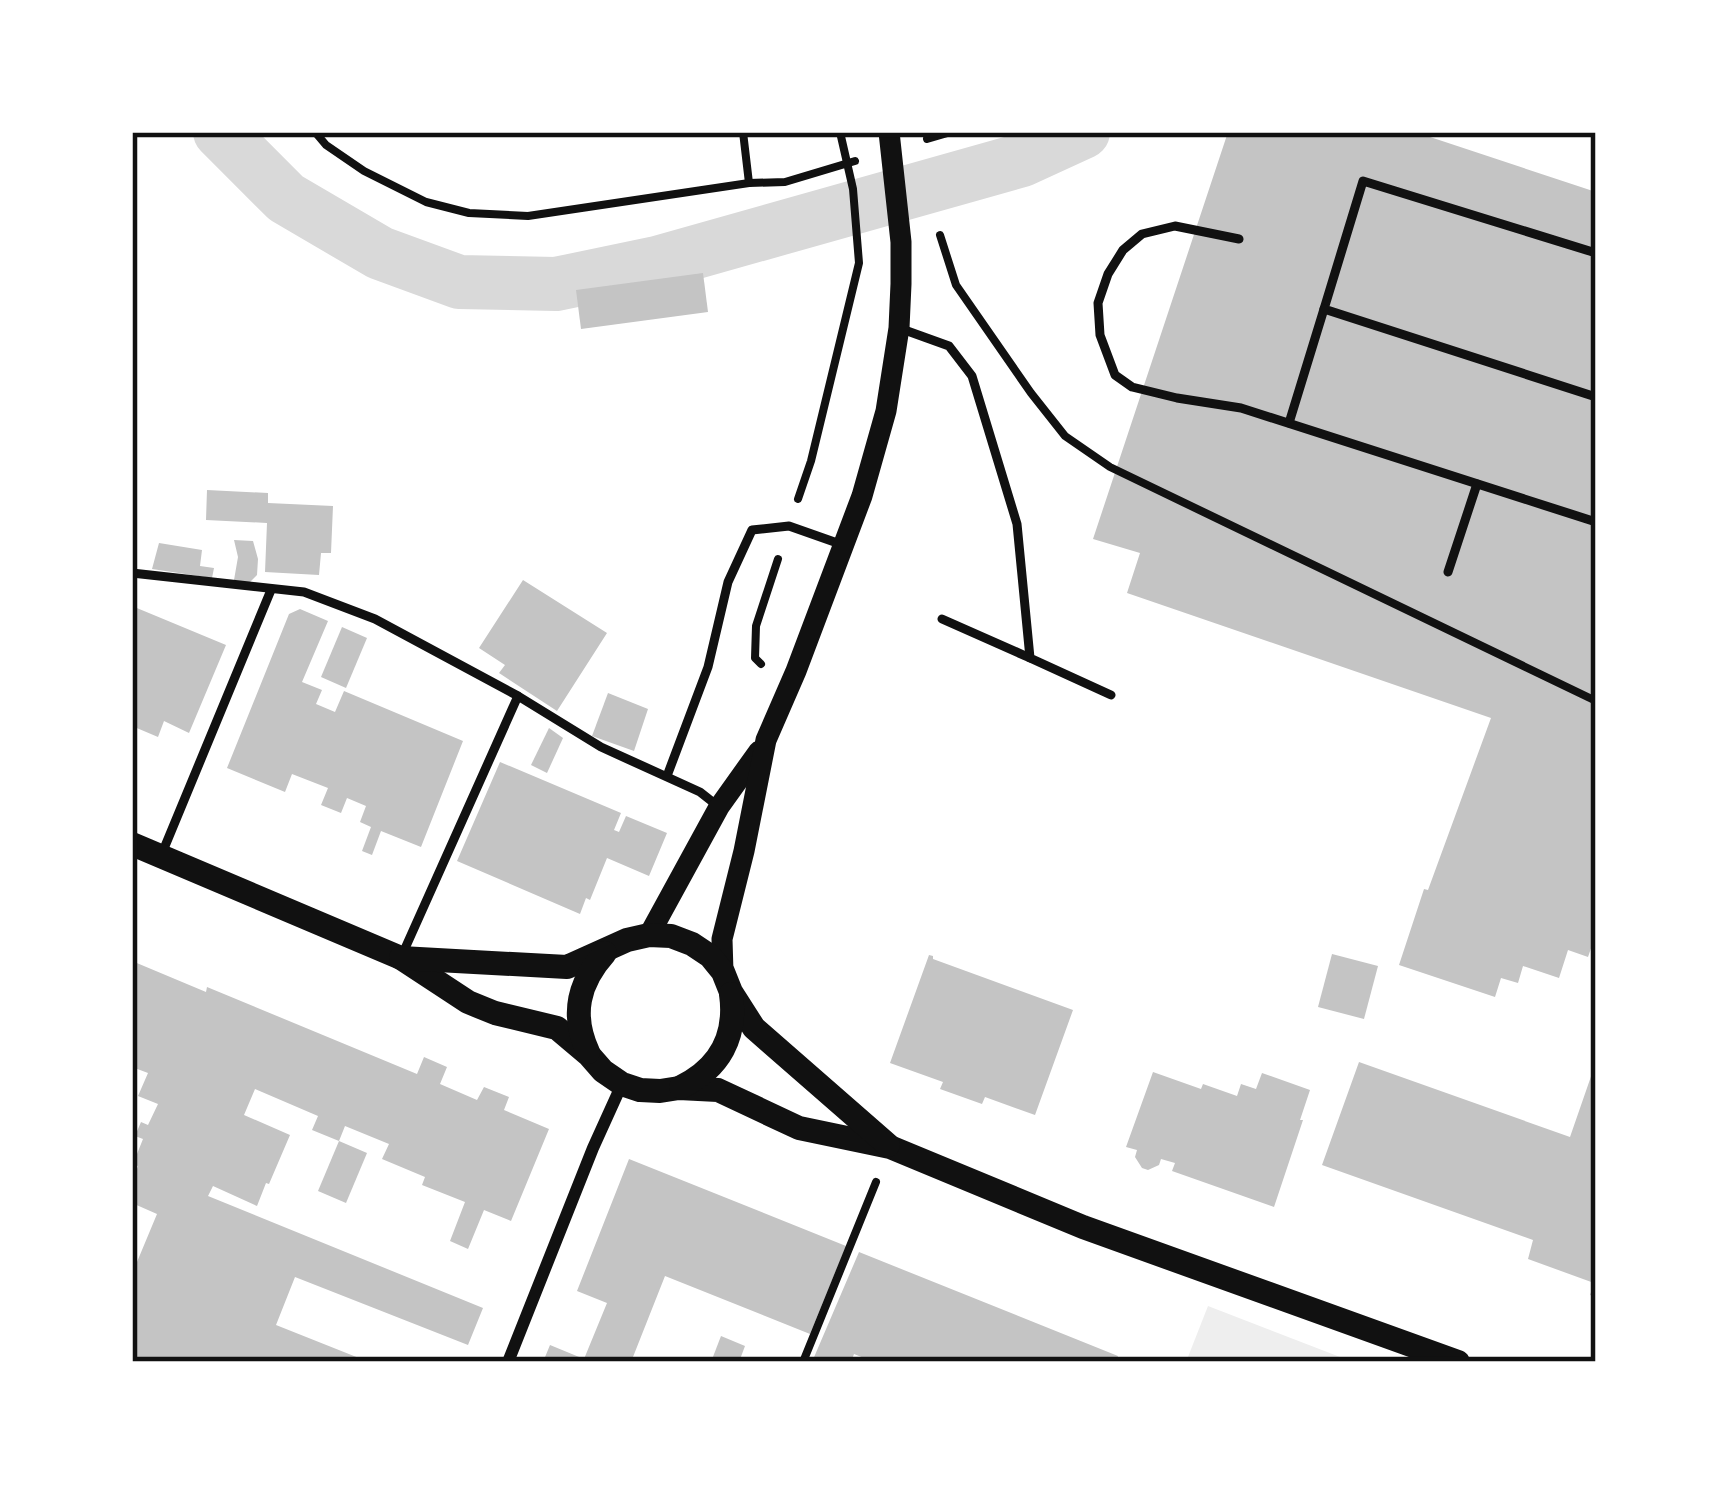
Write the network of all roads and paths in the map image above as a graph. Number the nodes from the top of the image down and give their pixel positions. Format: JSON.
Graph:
{"nodes":[{"id":1,"x":314,"y":132,"type":"edge"},
{"id":2,"x":743,"y":132,"type":"edge"},
{"id":3,"x":840,"y":132,"type":"edge"},
{"id":4,"x":889,"y":132,"type":"edge"},
{"id":5,"x":951,"y":132,"type":"edge"},
{"id":6,"x":910,"y":145,"type":"dead end"},
{"id":7,"x":868,"y":157,"type":"dead end"},
{"id":8,"x":749,"y":183,"type":"junction"},
{"id":9,"x":939,"y":231,"type":"dead end"},
{"id":10,"x":1239,"y":238,"type":"dead end"},
{"id":11,"x":1596,"y":253,"type":"edge"},
{"id":12,"x":1324,"y":309,"type":"junction"},
{"id":13,"x":899,"y":328,"type":"junction"},
{"id":14,"x":1596,"y":397,"type":"edge"},
{"id":15,"x":1289,"y":423,"type":"junction"},
{"id":16,"x":1477,"y":484,"type":"junction"},
{"id":17,"x":1596,"y":522,"type":"edge"},
{"id":18,"x":789,"y":526,"type":"junction"},
{"id":19,"x":843,"y":545,"type":"junction"},
{"id":20,"x":1448,"y":572,"type":"dead end"},
{"id":21,"x":132,"y":573,"type":"edge"},
{"id":22,"x":271,"y":590,"type":"junction"},
{"id":23,"x":942,"y":619,"type":"dead end"},
{"id":24,"x":755,"y":658,"type":"dead end"},
{"id":25,"x":1030,"y":658,"type":"junction"},
{"id":26,"x":1111,"y":695,"type":"dead end"},
{"id":27,"x":518,"y":696,"type":"junction"},
{"id":28,"x":1596,"y":701,"type":"edge"},
{"id":29,"x":766,"y":740,"type":"junction"},
{"id":30,"x":667,"y":776,"type":"junction"},
{"id":31,"x":719,"y":807,"type":"junction"},
{"id":32,"x":132,"y":844,"type":"edge"},
{"id":33,"x":161,"y":856,"type":"junction"},
{"id":34,"x":649,"y":934,"type":"junction"},
{"id":35,"x":607,"y":951,"type":"junction"},
{"id":36,"x":400,"y":958,"type":"junction"},
{"id":37,"x":727,"y":982,"type":"junction"},
{"id":38,"x":590,"y":1055,"type":"junction"},
{"id":39,"x":622,"y":1084,"type":"junction"},
{"id":40,"x":679,"y":1088,"type":"junction"},
{"id":41,"x":890,"y":1147,"type":"junction"},
{"id":42,"x":508,"y":1362,"type":"edge"},
{"id":43,"x":803,"y":1362,"type":"edge"},
{"id":44,"x":1458,"y":1362,"type":"edge"}],
"edges":[{"from":1,"to":8,"type":"path"},
{"from":2,"to":8,"type":"path"},
{"from":3,"to":18,"type":"path"},
{"from":4,"to":13,"type":"street"},
{"from":5,"to":6,"type":"path"},
{"from":7,"to":8,"type":"path"},
{"from":9,"to":28,"type":"path"},
{"from":10,"to":15,"type":"lane"},
{"from":11,"to":12,"type":"lane"},
{"from":12,"to":14,"type":"lane"},
{"from":12,"to":15,"type":"lane"},
{"from":13,"to":19,"type":"street"},
{"from":13,"to":25,"type":"lane"},
{"from":15,"to":16,"type":"lane"},
{"from":16,"to":17,"type":"lane"},
{"from":16,"to":20,"type":"lane"},
{"from":18,"to":19,"type":"lane"},
{"from":18,"to":24,"type":"path"},
{"from":18,"to":30,"type":"lane"},
{"from":19,"to":29,"type":"street"},
{"from":21,"to":22,"type":"lane"},
{"from":22,"to":27,"type":"lane"},
{"from":22,"to":33,"type":"lane"},
{"from":23,"to":25,"type":"lane"},
{"from":25,"to":26,"type":"lane"},
{"from":27,"to":30,"type":"lane"},
{"from":27,"to":36,"type":"lane"},
{"from":29,"to":31,"type":"street"},
{"from":29,"to":37,"type":"street"},
{"from":30,"to":31,"type":"lane"},
{"from":31,"to":34,"type":"street"},
{"from":32,"to":33,"type":"main road"},
{"from":33,"to":36,"type":"main road"},
{"from":34,"to":35,"type":"main road"},
{"from":34,"to":37,"type":"main road"},
{"from":35,"to":36,"type":"main road"},
{"from":35,"to":38,"type":"main road"},
{"from":36,"to":38,"type":"main road"},
{"from":37,"to":40,"type":"main road"},
{"from":37,"to":41,"type":"main road"},
{"from":38,"to":39,"type":"main road"},
{"from":39,"to":40,"type":"main road"},
{"from":39,"to":42,"type":"street"},
{"from":40,"to":41,"type":"main road"},
{"from":41,"to":43,"type":"path"},
{"from":41,"to":44,"type":"main road"}]}
